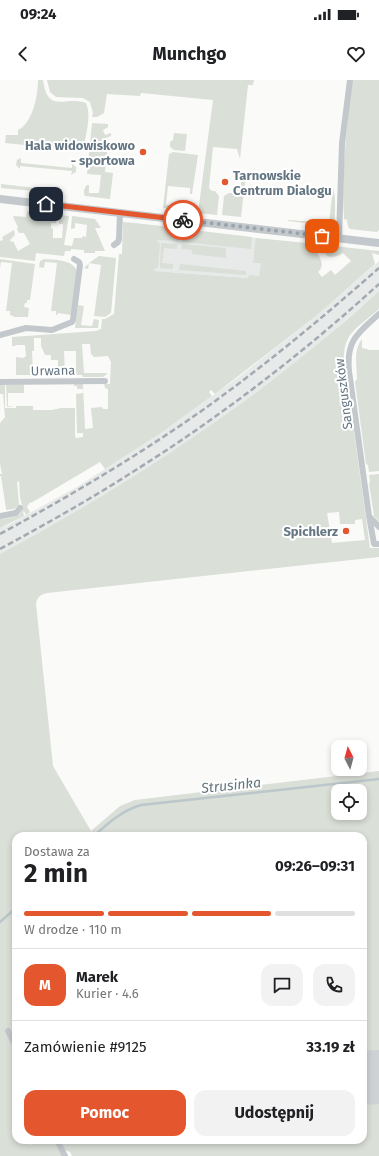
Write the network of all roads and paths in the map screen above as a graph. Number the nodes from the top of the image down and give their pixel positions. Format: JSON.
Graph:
{"nodes":[{"id":1,"x":350,"y":80,"type":"edge"},
{"id":2,"x":0,"y":199,"type":"edge"},
{"id":3,"x":120,"y":213,"type":"junction"},
{"id":4,"x":339,"y":238,"type":"junction"},
{"id":5,"x":379,"y":243,"type":"edge"},
{"id":6,"x":114,"y":245,"type":"dead end"},
{"id":7,"x":74,"y":259,"type":"dead end"},
{"id":8,"x":379,"y":314,"type":"edge"},
{"id":9,"x":0,"y":335,"type":"edge"},
{"id":10,"x":105,"y":381,"type":"dead end"},
{"id":11,"x":0,"y":382,"type":"edge"},
{"id":12,"x":20,"y":508,"type":"dead end"},
{"id":13,"x":0,"y":516,"type":"edge"},
{"id":14,"x":369,"y":516,"type":"junction"},
{"id":15,"x":379,"y":527,"type":"edge"},
{"id":16,"x":376,"y":544,"type":"edge"},
{"id":17,"x":8,"y":1031,"type":"dead end"},
{"id":18,"x":12,"y":1039,"type":"edge"},
{"id":19,"x":60,"y":1144,"type":"edge"},
{"id":20,"x":65,"y":1156,"type":"edge"}],
"edges":[{"from":1,"to":4,"type":"street"},
{"from":2,"to":3,"type":"street"},
{"from":3,"to":4,"type":"street"},
{"from":3,"to":6,"type":"street"},
{"from":4,"to":5,"type":"street"},
{"from":7,"to":9,"type":"street"},
{"from":8,"to":14,"type":"street","name":"Sanguszków"},
{"from":10,"to":11,"type":"street","name":"Urwana"},
{"from":12,"to":13,"type":"street"},
{"from":14,"to":15,"type":"street"},
{"from":14,"to":16,"type":"street","name":"Sanguszków"},
{"from":17,"to":18,"type":"street"},
{"from":19,"to":20,"type":"street"}]}
